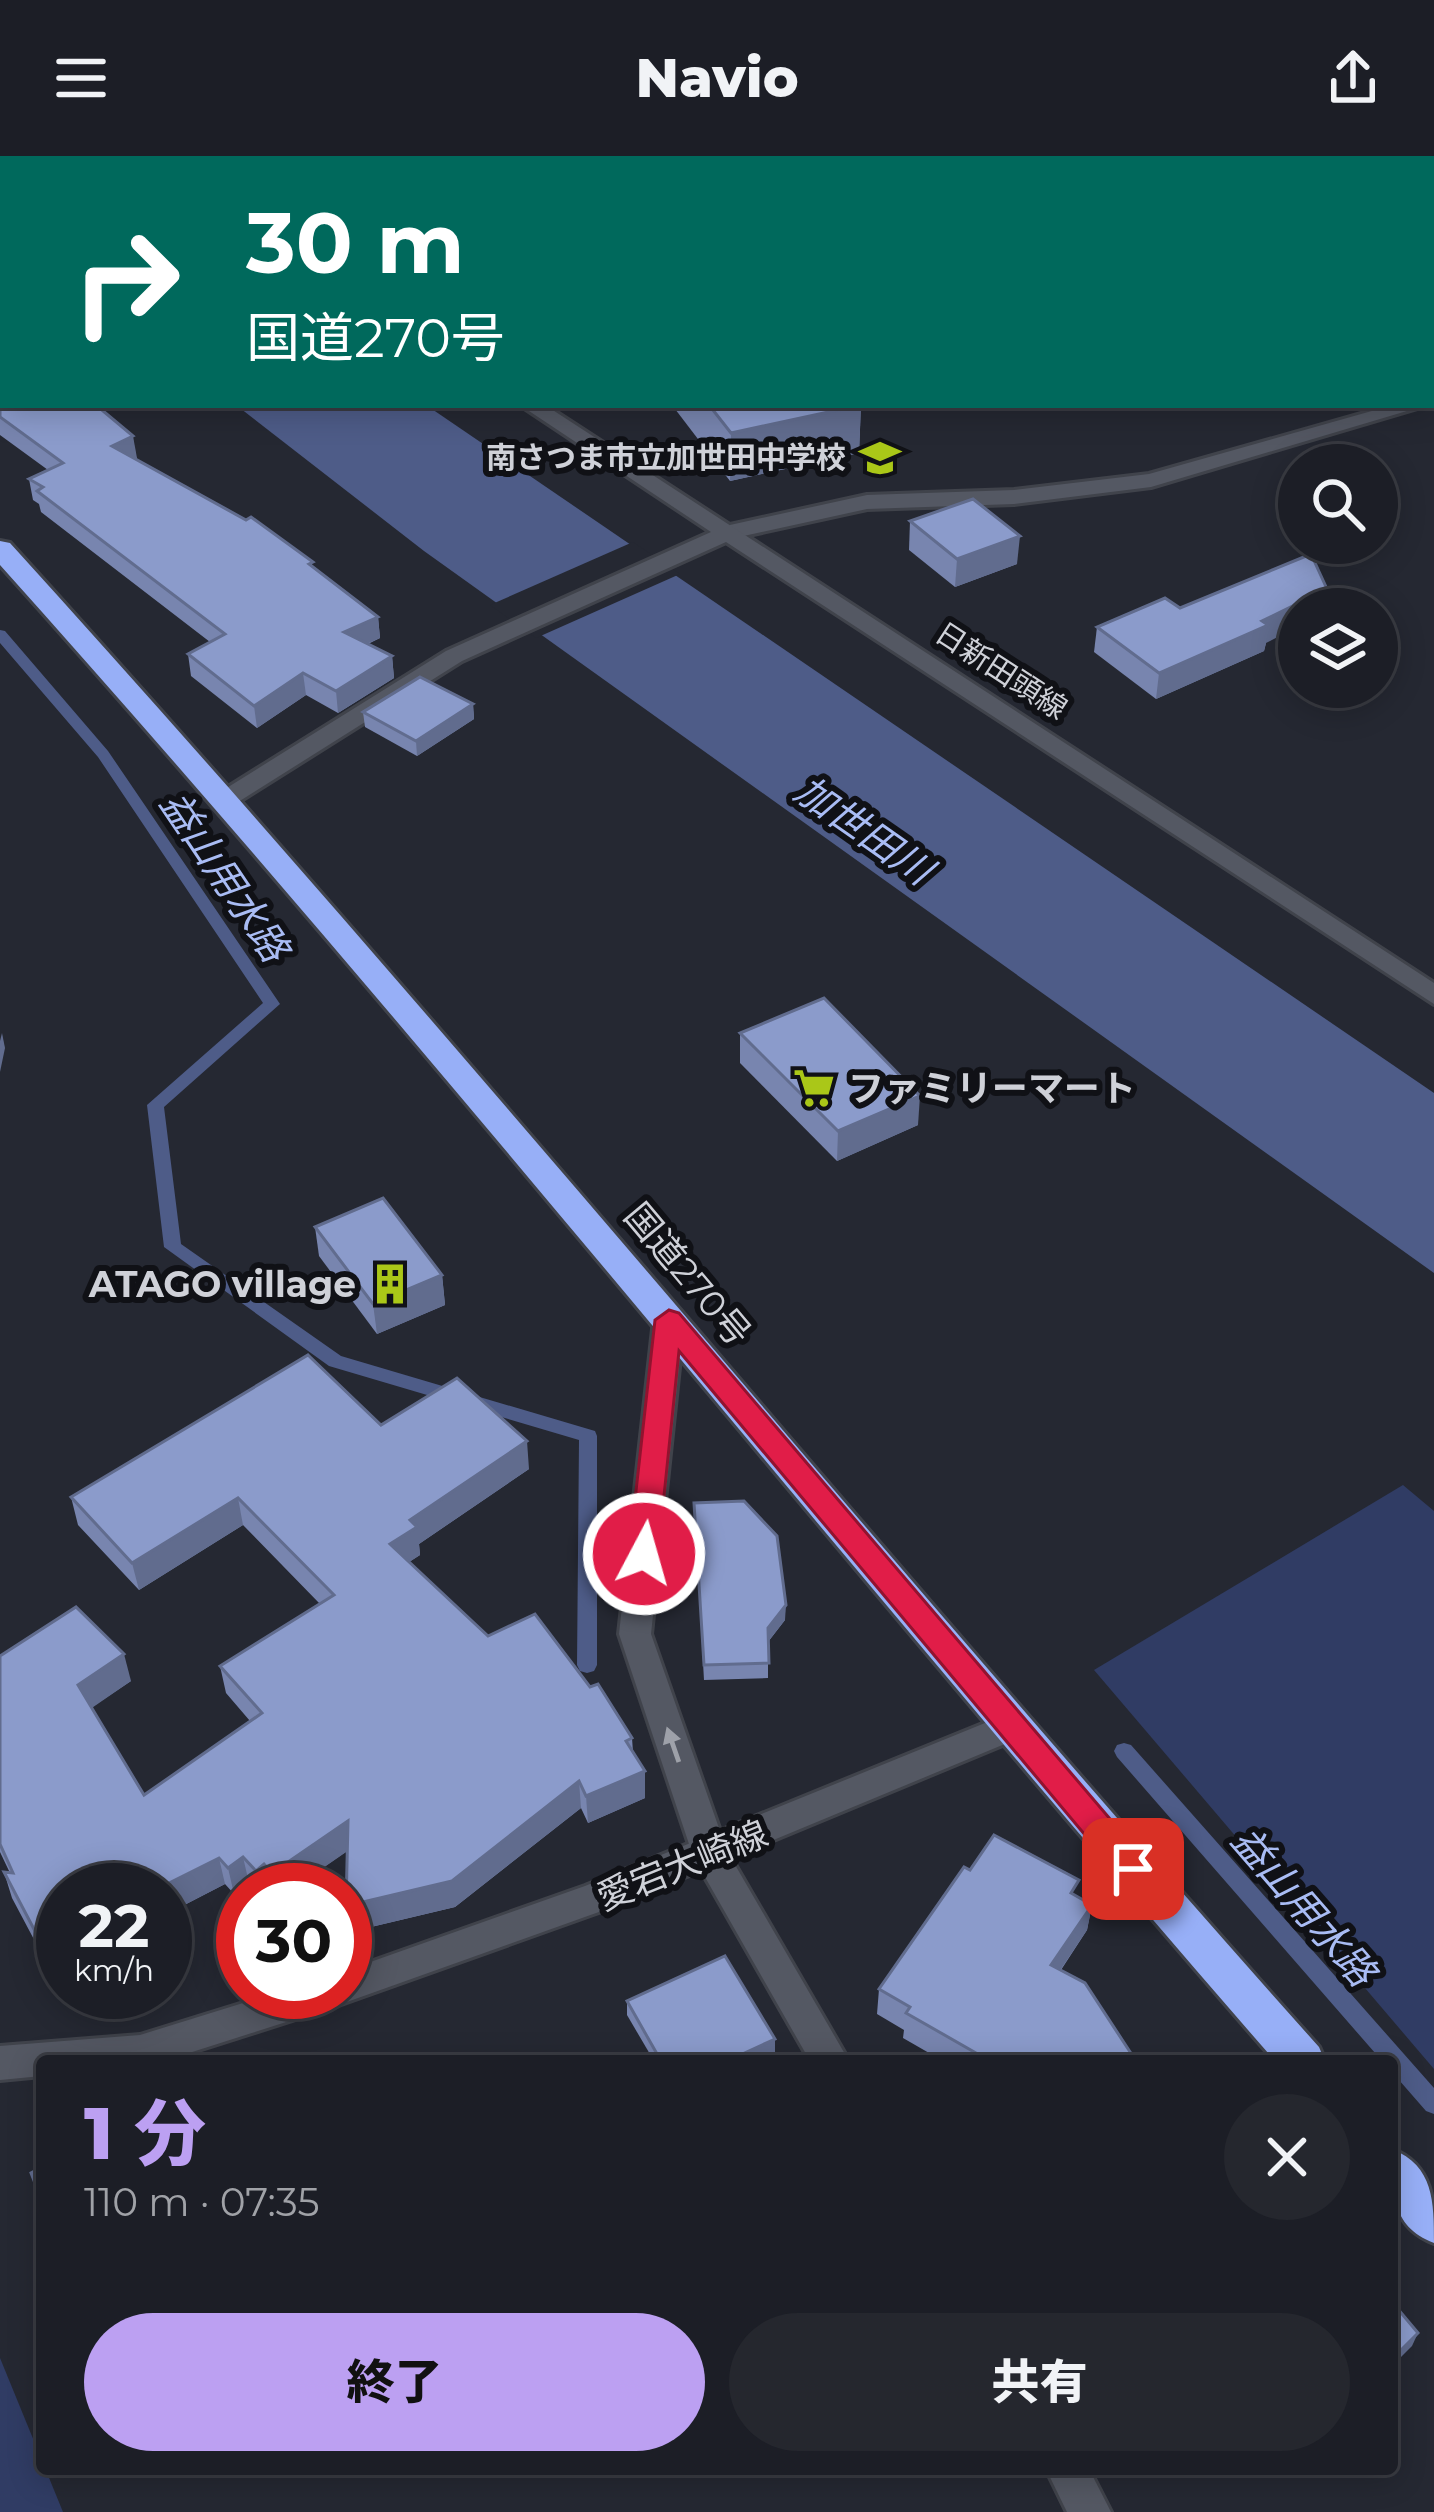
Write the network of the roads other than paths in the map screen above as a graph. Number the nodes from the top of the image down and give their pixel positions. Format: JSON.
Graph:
{"nodes":[{"id":1,"x":536,"y":408,"type":"edge"},
{"id":2,"x":1405,"y":408,"type":"edge"},
{"id":3,"x":730,"y":532,"type":"junction"},
{"id":4,"x":0,"y":549,"type":"edge"},
{"id":5,"x":226,"y":799,"type":"junction"},
{"id":6,"x":1434,"y":995,"type":"edge"},
{"id":7,"x":669,"y":1320,"type":"junction"},
{"id":8,"x":1012,"y":1726,"type":"junction"},
{"id":9,"x":711,"y":1856,"type":"junction"},
{"id":10,"x":372,"y":1978,"type":"edge"},
{"id":11,"x":244,"y":2019,"type":"edge"},
{"id":12,"x":98,"y":2055,"type":"edge"},
{"id":13,"x":827,"y":2055,"type":"edge"},
{"id":14,"x":1298,"y":2055,"type":"edge"},
{"id":15,"x":36,"y":2059,"type":"edge"},
{"id":16,"x":0,"y":2062,"type":"edge"},
{"id":17,"x":1398,"y":2177,"type":"edge"},
{"id":18,"x":1434,"y":2221,"type":"edge"},
{"id":19,"x":1069,"y":2475,"type":"edge"},
{"id":20,"x":1090,"y":2512,"type":"edge"}],
"edges":[{"from":1,"to":3,"type":"street","name":"日新田頭線"},
{"from":2,"to":3,"type":"street"},
{"from":3,"to":5,"type":"street"},
{"from":3,"to":6,"type":"street","name":"日新田頭線"},
{"from":4,"to":5,"type":"highway","name":"国道270号"},
{"from":5,"to":7,"type":"highway","name":"国道270号"},
{"from":7,"to":8,"type":"highway","name":"国道270号"},
{"from":9,"to":7,"type":"street","one_way":true},
{"from":8,"to":9,"type":"street","name":"愛宕大崎線"},
{"from":8,"to":14,"type":"highway","name":"国道270号"},
{"from":9,"to":10,"type":"street","name":"愛宕大崎線"},
{"from":9,"to":13,"type":"street"},
{"from":11,"to":12,"type":"street"},
{"from":15,"to":16,"type":"street"},
{"from":17,"to":18,"type":"highway"},
{"from":19,"to":20,"type":"street"}]}
